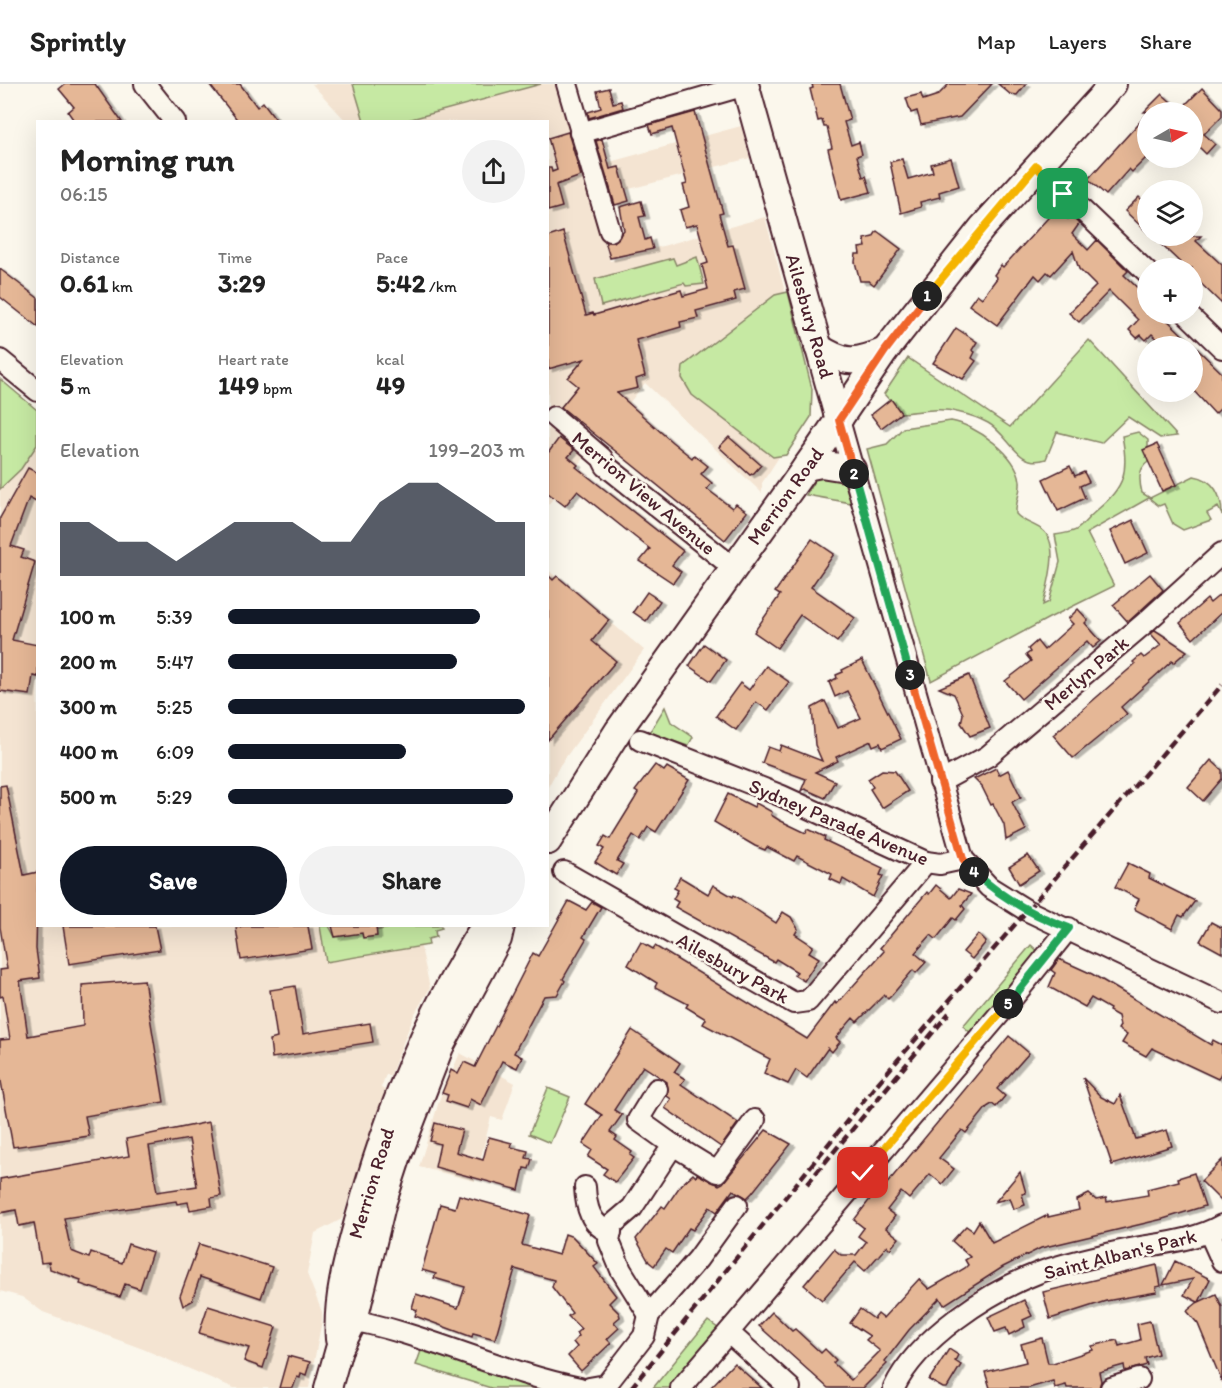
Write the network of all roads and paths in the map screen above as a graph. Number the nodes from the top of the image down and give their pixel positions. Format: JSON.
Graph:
{"nodes":[{"id":1,"x":145,"y":84,"type":"edge"},
{"id":2,"x":567,"y":84,"type":"edge"},
{"id":3,"x":1113,"y":84,"type":"edge"},
{"id":4,"x":746,"y":85,"type":"edge"},
{"id":5,"x":173,"y":120,"type":"edge"},
{"id":6,"x":580,"y":133,"type":"junction"},
{"id":7,"x":1044,"y":174,"type":"junction"},
{"id":8,"x":610,"y":231,"type":"dead end"},
{"id":9,"x":1137,"y":263,"type":"edge"},
{"id":10,"x":1197,"y":324,"type":"edge"},
{"id":11,"x":819,"y":347,"type":"junction"},
{"id":12,"x":1222,"y":348,"type":"edge"},
{"id":13,"x":885,"y":351,"type":"junction"},
{"id":14,"x":0,"y":360,"type":"edge"},
{"id":15,"x":36,"y":389,"type":"edge"},
{"id":16,"x":554,"y":417,"type":"dead end"},
{"id":17,"x":839,"y":420,"type":"junction"},
{"id":18,"x":806,"y":467,"type":"junction"},
{"id":19,"x":852,"y":469,"type":"junction"},
{"id":20,"x":1222,"y":553,"type":"edge"},
{"id":21,"x":734,"y":568,"type":"junction"},
{"id":22,"x":640,"y":740,"type":"dead end"},
{"id":23,"x":940,"y":782,"type":"junction"},
{"id":24,"x":549,"y":839,"type":"edge"},
{"id":25,"x":963,"y":859,"type":"junction"},
{"id":26,"x":926,"y":862,"type":"junction"},
{"id":27,"x":564,"y":872,"type":"dead end"},
{"id":28,"x":486,"y":927,"type":"edge"},
{"id":29,"x":501,"y":927,"type":"edge"},
{"id":30,"x":1069,"y":928,"type":"junction"},
{"id":31,"x":1222,"y":1003,"type":"edge"},
{"id":32,"x":439,"y":1028,"type":"junction"},
{"id":33,"x":657,"y":1089,"type":"dead end"},
{"id":34,"x":755,"y":1120,"type":"dead end"},
{"id":35,"x":673,"y":1145,"type":"junction"},
{"id":36,"x":585,"y":1187,"type":"dead end"},
{"id":37,"x":737,"y":1205,"type":"dead end"},
{"id":38,"x":1216,"y":1228,"type":"edge"},
{"id":39,"x":611,"y":1232,"type":"junction"},
{"id":40,"x":1222,"y":1261,"type":"edge"},
{"id":41,"x":649,"y":1315,"type":"junction"},
{"id":42,"x":346,"y":1319,"type":"junction"},
{"id":43,"x":729,"y":1332,"type":"junction"},
{"id":44,"x":1139,"y":1379,"type":"dead end"},
{"id":45,"x":328,"y":1388,"type":"edge"},
{"id":46,"x":580,"y":1388,"type":"edge"},
{"id":47,"x":590,"y":1388,"type":"edge"},
{"id":48,"x":681,"y":1388,"type":"edge"},
{"id":49,"x":790,"y":1388,"type":"edge"},
{"id":50,"x":894,"y":1388,"type":"edge"},
{"id":51,"x":1111,"y":1388,"type":"edge"}],
"edges":[{"from":1,"to":5,"type":"street"},
{"from":2,"to":6,"type":"street"},
{"from":3,"to":7,"type":"main road","name":"Merrion Road"},
{"from":4,"to":6,"type":"street"},
{"from":4,"to":11,"type":"main road","name":"Ailesbury Road"},
{"from":6,"to":8,"type":"street"},
{"from":7,"to":9,"type":"street"},
{"from":7,"to":13,"type":"main road","name":"Merrion Road"},
{"from":10,"to":12,"type":"street"},
{"from":11,"to":13,"type":"main road"},
{"from":11,"to":17,"type":"main road","name":"Ailesbury Road"},
{"from":13,"to":17,"type":"main road","name":"Merrion Road"},
{"from":14,"to":15,"type":"street"},
{"from":16,"to":21,"type":"street","name":"Merrion View Avenue"},
{"from":17,"to":18,"type":"main road","name":"Merrion Road"},
{"from":17,"to":19,"type":"street","name":"Ailesbury Road"},
{"from":18,"to":19,"type":"main road"},
{"from":18,"to":21,"type":"main road","name":"Merrion Road"},
{"from":19,"to":23,"type":"street","name":"Ailesbury Road"},
{"from":20,"to":23,"type":"street","name":"Merlyn Park"},
{"from":21,"to":24,"type":"main road","name":"Merrion Road"},
{"from":22,"to":26,"type":"street","name":"Sydney Parade Avenue"},
{"from":23,"to":25,"type":"street","name":"Ailesbury Road"},
{"from":25,"to":26,"type":"street","name":"Sydney Parade Avenue"},
{"from":25,"to":30,"type":"street"},
{"from":26,"to":27,"type":"street","name":"Ailesbury Park"},
{"from":28,"to":32,"type":"main road","name":"Merrion Road"},
{"from":29,"to":32,"type":"main road","name":"Merrion Road"},
{"from":30,"to":31,"type":"street"},
{"from":30,"to":43,"type":"street"},
{"from":32,"to":42,"type":"main road","name":"Merrion Road"},
{"from":33,"to":35,"type":"street"},
{"from":34,"to":35,"type":"street"},
{"from":35,"to":39,"type":"street"},
{"from":36,"to":39,"type":"street"},
{"from":37,"to":41,"type":"street"},
{"from":38,"to":40,"type":"street","name":"Saint Alban's Park"},
{"from":38,"to":50,"type":"street","name":"Saint Alban's Park"},
{"from":39,"to":41,"type":"street"},
{"from":41,"to":47,"type":"street"},
{"from":42,"to":45,"type":"main road","name":"Merrion Road"},
{"from":42,"to":46,"type":"street"},
{"from":43,"to":48,"type":"street"},
{"from":43,"to":49,"type":"street"},
{"from":44,"to":51,"type":"street"}]}
